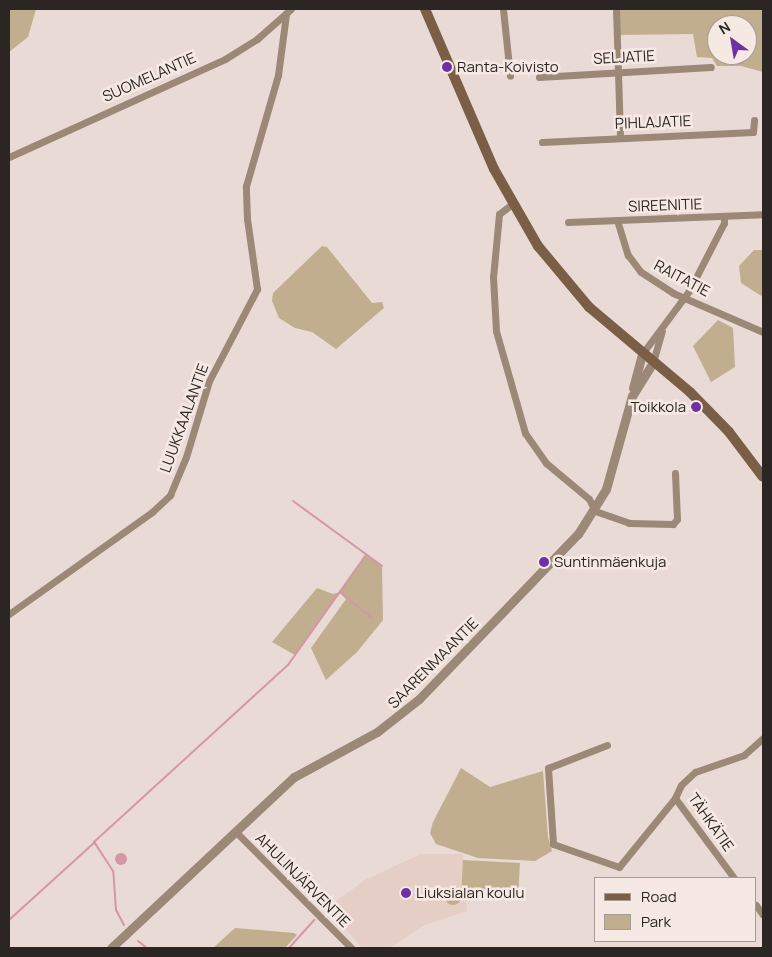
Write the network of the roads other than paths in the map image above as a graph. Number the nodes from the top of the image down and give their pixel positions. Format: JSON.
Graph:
{"nodes":[{"id":1,"x":425,"y":9,"type":"edge"},
{"id":2,"x":503,"y":9,"type":"edge"},
{"id":3,"x":616,"y":9,"type":"edge"},
{"id":4,"x":289,"y":11,"type":"edge"},
{"id":5,"x":711,"y":67,"type":"dead end"},
{"id":6,"x":616,"y":71,"type":"junction"},
{"id":7,"x":510,"y":76,"type":"dead end"},
{"id":8,"x":539,"y":77,"type":"dead end"},
{"id":9,"x":754,"y":120,"type":"dead end"},
{"id":10,"x":620,"y":138,"type":"junction"},
{"id":11,"x":542,"y":142,"type":"dead end"},
{"id":12,"x":9,"y":157,"type":"edge"},
{"id":13,"x":512,"y":204,"type":"junction"},
{"id":14,"x":763,"y":214,"type":"edge"},
{"id":15,"x":724,"y":217,"type":"junction"},
{"id":16,"x":616,"y":220,"type":"junction"},
{"id":17,"x":568,"y":222,"type":"dead end"},
{"id":18,"x":684,"y":298,"type":"junction"},
{"id":19,"x":662,"y":331,"type":"junction"},
{"id":20,"x":763,"y":332,"type":"edge"},
{"id":21,"x":642,"y":354,"type":"junction"},
{"id":22,"x":653,"y":362,"type":"junction"},
{"id":23,"x":632,"y":396,"type":"junction"},
{"id":24,"x":675,"y":474,"type":"dead end"},
{"id":25,"x":763,"y":477,"type":"edge"},
{"id":26,"x":595,"y":511,"type":"junction"},
{"id":27,"x":9,"y":614,"type":"edge"},
{"id":28,"x":763,"y":738,"type":"edge"},
{"id":29,"x":607,"y":746,"type":"dead end"},
{"id":30,"x":675,"y":798,"type":"junction"},
{"id":31,"x":235,"y":831,"type":"junction"},
{"id":32,"x":619,"y":867,"type":"junction"},
{"id":33,"x":614,"y":874,"type":"dead end"},
{"id":34,"x":733,"y":877,"type":"edge"},
{"id":35,"x":111,"y":948,"type":"edge"},
{"id":36,"x":351,"y":948,"type":"edge"}],
"edges":[{"from":1,"to":13,"type":"main road"},
{"from":2,"to":7,"type":"street"},
{"from":3,"to":6,"type":"street"},
{"from":4,"to":12,"type":"street","name":"SUOMELANTIE"},
{"from":4,"to":27,"type":"street","name":"LUUKKAALANTIE"},
{"from":5,"to":6,"type":"street","name":"SELJATIE"},
{"from":6,"to":8,"type":"street","name":"SELJATIE"},
{"from":6,"to":10,"type":"street"},
{"from":9,"to":10,"type":"street","name":"PIHLAJATIE"},
{"from":10,"to":11,"type":"street","name":"PIHLAJATIE"},
{"from":13,"to":21,"type":"main road"},
{"from":13,"to":26,"type":"street"},
{"from":14,"to":15,"type":"street","name":"SIREENITIE"},
{"from":15,"to":16,"type":"street","name":"SIREENITIE"},
{"from":15,"to":18,"type":"street"},
{"from":16,"to":17,"type":"street","name":"SIREENITIE"},
{"from":16,"to":18,"type":"street","name":"RAITATIE"},
{"from":18,"to":19,"type":"street"},
{"from":18,"to":20,"type":"street","name":"RAITATIE"},
{"from":19,"to":21,"type":"street"},
{"from":19,"to":22,"type":"street"},
{"from":21,"to":22,"type":"main road"},
{"from":21,"to":23,"type":"street","name":"SAARENMAANTIE"},
{"from":22,"to":23,"type":"street","name":"SAARENMAANTIE"},
{"from":22,"to":25,"type":"main road"},
{"from":23,"to":26,"type":"street","name":"SAARENMAANTIE"},
{"from":24,"to":26,"type":"street"},
{"from":26,"to":31,"type":"street","name":"SAARENMAANTIE"},
{"from":28,"to":30,"type":"street","name":"TÄHKÄTIE"},
{"from":29,"to":32,"type":"street"},
{"from":30,"to":32,"type":"street"},
{"from":30,"to":34,"type":"street","name":"TÄHKÄTIE"},
{"from":31,"to":35,"type":"street","name":"SAARENMAANTIE"},
{"from":31,"to":36,"type":"street","name":"AHULINJÄRVENTIE"},
{"from":32,"to":33,"type":"street"}]}
